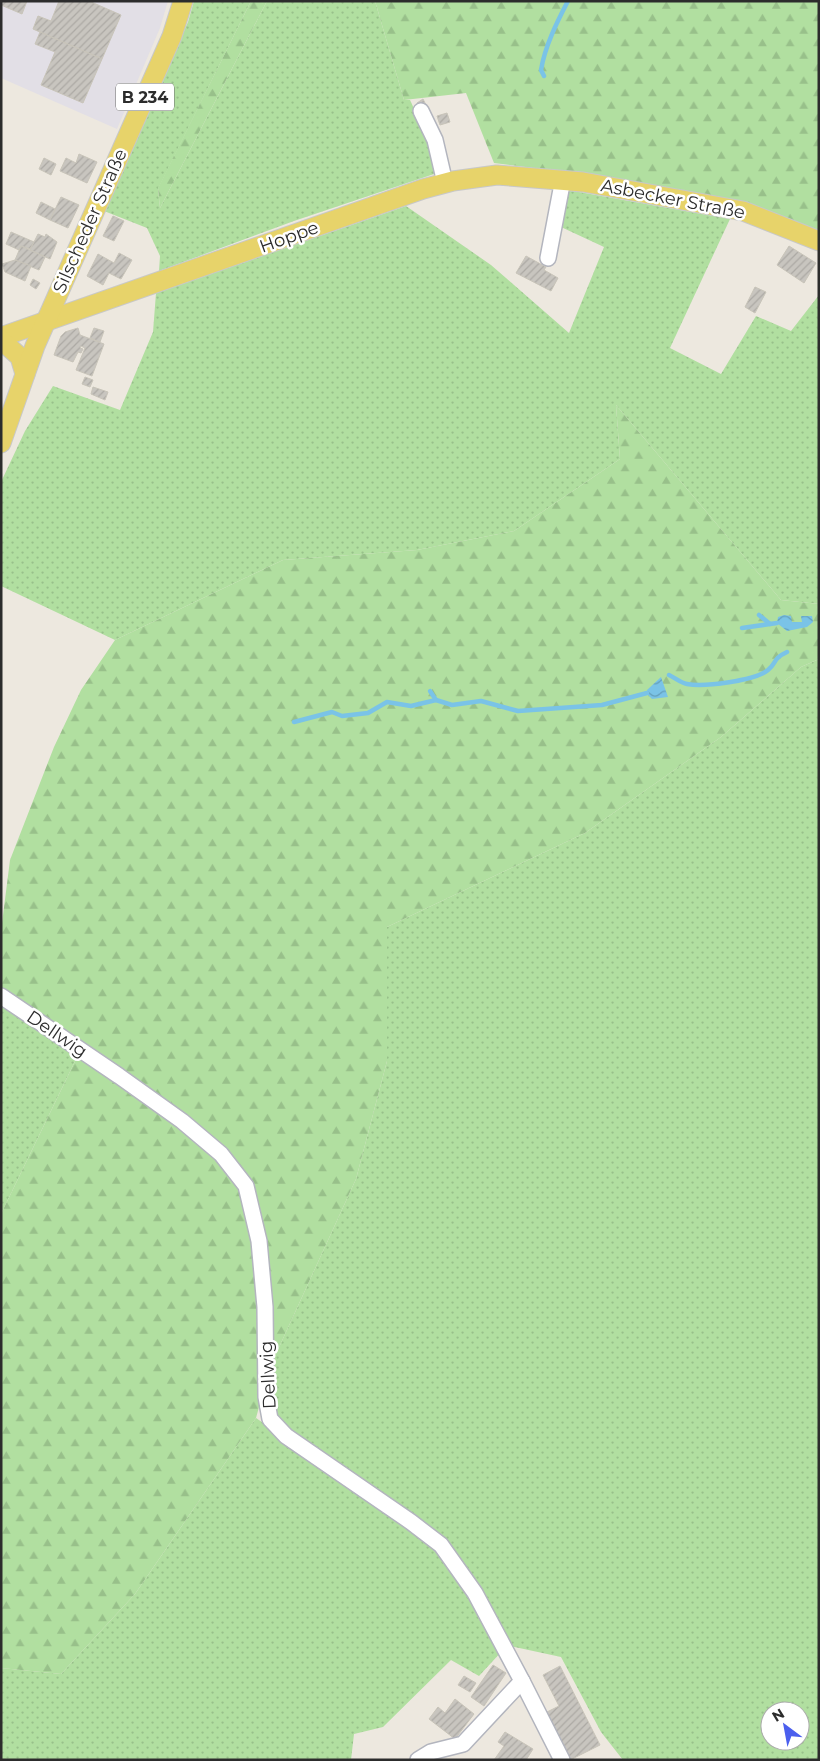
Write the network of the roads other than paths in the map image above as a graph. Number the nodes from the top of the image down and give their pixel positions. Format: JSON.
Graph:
{"nodes":[{"id":1,"x":182,"y":1,"type":"edge"},
{"id":2,"x":421,"y":111,"type":"dead end"},
{"id":3,"x":563,"y":180,"type":"junction"},
{"id":4,"x":583,"y":182,"type":"joint"},
{"id":5,"x":445,"y":183,"type":"junction"},
{"id":6,"x":819,"y":241,"type":"edge"},
{"id":7,"x":548,"y":258,"type":"dead end"},
{"id":8,"x":45,"y":321,"type":"junction"},
{"id":9,"x":1,"y":338,"type":"edge"},
{"id":10,"x":25,"y":374,"type":"junction"},
{"id":11,"x":1,"y":443,"type":"edge"},
{"id":12,"x":1,"y":996,"type":"edge"},
{"id":13,"x":522,"y":1682,"type":"junction"},
{"id":14,"x":418,"y":1760,"type":"edge"},
{"id":15,"x":562,"y":1760,"type":"edge"}],
"edges":[{"from":1,"to":8,"type":"main road","name":"Silscheder Straße","number":"B 234"},
{"from":2,"to":5,"type":"street"},
{"from":3,"to":4,"type":"main road","name":"Hoppe"},
{"from":3,"to":5,"type":"main road","name":"Hoppe"},
{"from":3,"to":7,"type":"street"},
{"from":4,"to":6,"type":"main road","name":"Asbecker Straße"},
{"from":5,"to":8,"type":"main road","name":"Hoppe"},
{"from":8,"to":9,"type":"main road","name":"Hoppe"},
{"from":8,"to":10,"type":"main road","name":"Silscheder Straße","number":"B 234"},
{"from":9,"to":10,"type":"main road"},
{"from":10,"to":11,"type":"main road","name":"Silscheder Straße","number":"B 234"},
{"from":12,"to":13,"type":"street","name":"Dellwig"},
{"from":13,"to":14,"type":"street"},
{"from":13,"to":15,"type":"street","name":"Dellwig"}]}
